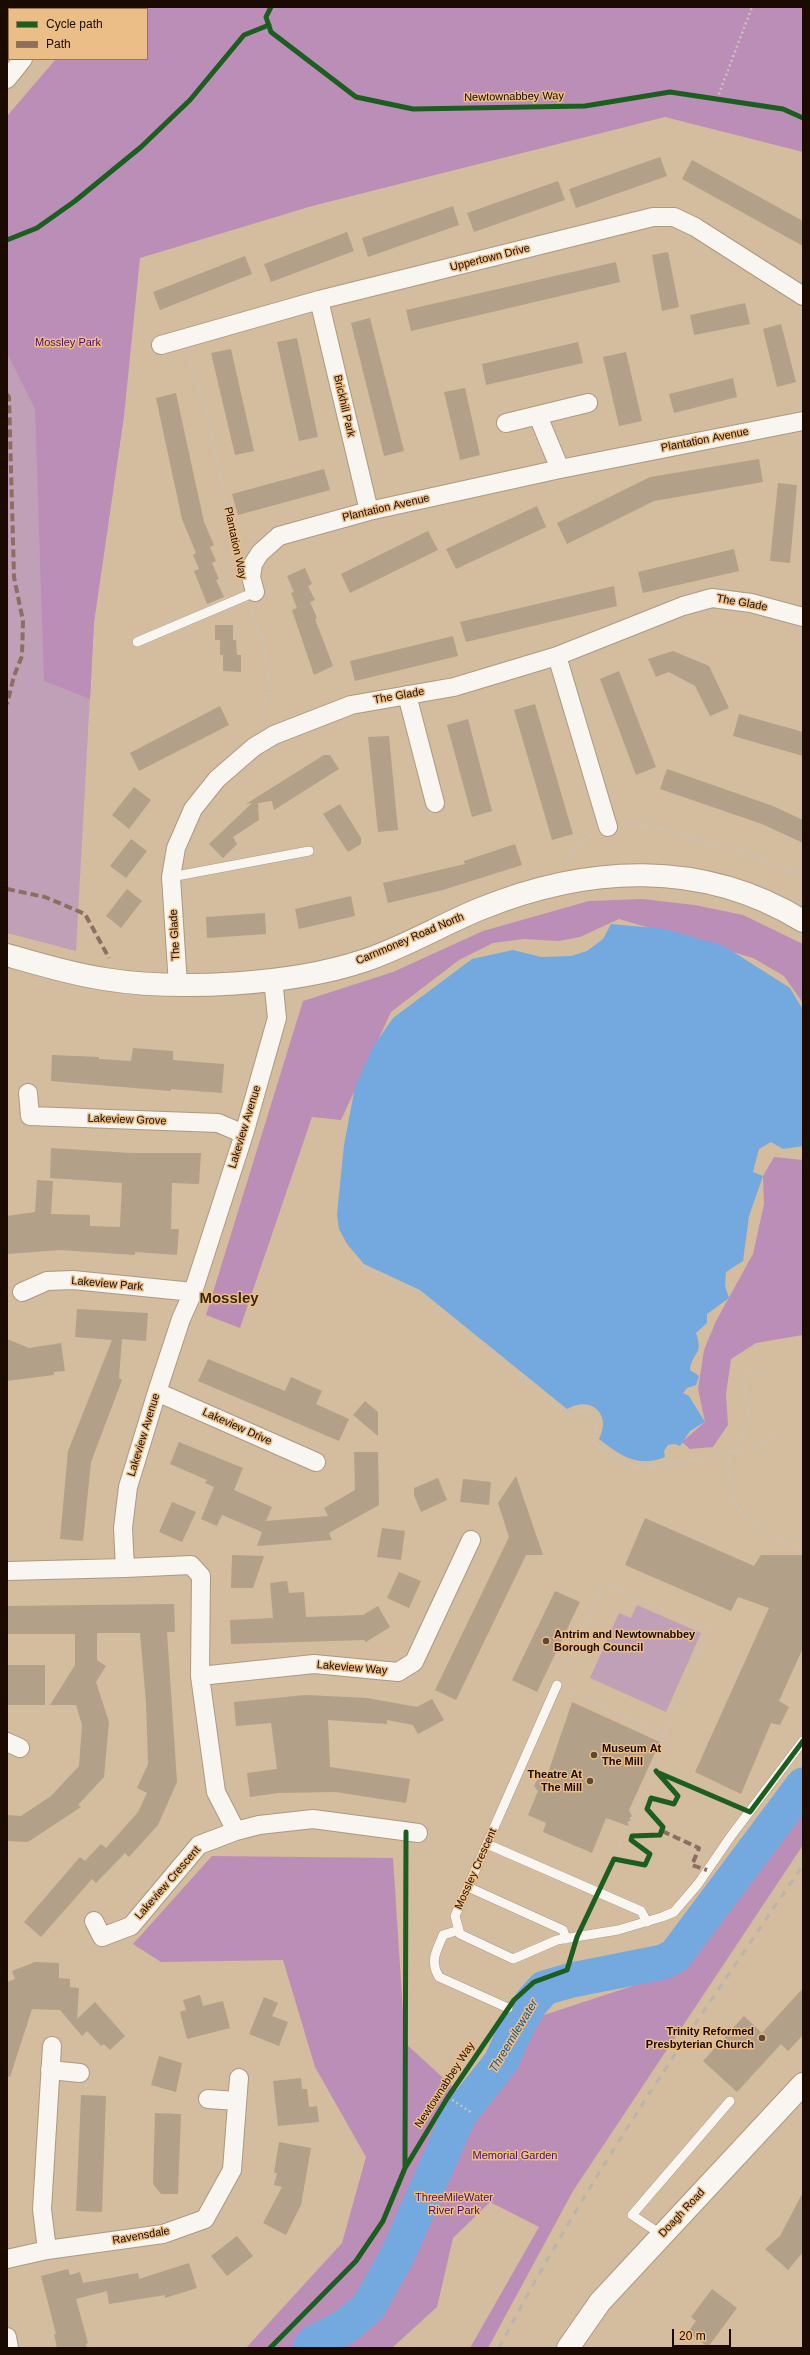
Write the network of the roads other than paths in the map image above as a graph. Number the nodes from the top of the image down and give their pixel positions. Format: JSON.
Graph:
{"nodes":[{"id":1,"x":22,"y":60,"type":"edge"},
{"id":2,"x":7,"y":79,"type":"edge"},
{"id":3,"x":803,"y":296,"type":"edge"},
{"id":4,"x":319,"y":300,"type":"junction"},
{"id":5,"x":161,"y":345,"type":"dead end"},
{"id":6,"x":588,"y":403,"type":"dead end"},
{"id":7,"x":538,"y":416,"type":"junction"},
{"id":8,"x":803,"y":421,"type":"edge"},
{"id":9,"x":506,"y":423,"type":"dead end"},
{"id":10,"x":560,"y":469,"type":"junction"},
{"id":11,"x":369,"y":511,"type":"junction"},
{"id":12,"x":250,"y":593,"type":"joint"},
{"id":13,"x":803,"y":616,"type":"edge"},
{"id":14,"x":137,"y":642,"type":"dead end"},
{"id":15,"x":557,"y":656,"type":"junction"},
{"id":16,"x":407,"y":695,"type":"junction"},
{"id":17,"x":435,"y":803,"type":"dead end"},
{"id":18,"x":608,"y":827,"type":"road end"},
{"id":19,"x":309,"y":851,"type":"dead end"},
{"id":20,"x":171,"y":877,"type":"junction"},
{"id":21,"x":803,"y":921,"type":"edge"},
{"id":22,"x":7,"y":955,"type":"edge"},
{"id":23,"x":273,"y":979,"type":"junction"},
{"id":24,"x":178,"y":985,"type":"junction"},
{"id":25,"x":28,"y":1093,"type":"dead end"},
{"id":26,"x":244,"y":1134,"type":"junction"},
{"id":27,"x":22,"y":1292,"type":"dead end"},
{"id":28,"x":193,"y":1292,"type":"junction"},
{"id":29,"x":157,"y":1392,"type":"junction"},
{"id":30,"x":316,"y":1462,"type":"dead end"},
{"id":31,"x":471,"y":1540,"type":"dead end"},
{"id":32,"x":125,"y":1568,"type":"junction"},
{"id":33,"x":7,"y":1571,"type":"edge"},
{"id":34,"x":200,"y":1676,"type":"junction"},
{"id":35,"x":557,"y":1685,"type":"road end"},
{"id":36,"x":803,"y":1741,"type":"edge"},
{"id":37,"x":236,"y":1830,"type":"junction"},
{"id":38,"x":418,"y":1833,"type":"dead end"},
{"id":39,"x":487,"y":1844,"type":"junction"},
{"id":40,"x":468,"y":1887,"type":"junction"},
{"id":41,"x":94,"y":1921,"type":"dead end"},
{"id":42,"x":647,"y":1922,"type":"junction"},
{"id":43,"x":459,"y":1930,"type":"junction"},
{"id":44,"x":566,"y":1939,"type":"junction"},
{"id":45,"x":508,"y":2008,"type":"dead end"},
{"id":46,"x":52,"y":2046,"type":"dead end"},
{"id":47,"x":50,"y":2070,"type":"junction"},
{"id":48,"x":80,"y":2073,"type":"dead end"},
{"id":49,"x":239,"y":2078,"type":"dead end"},
{"id":50,"x":803,"y":2084,"type":"edge"},
{"id":51,"x":208,"y":2099,"type":"dead end"},
{"id":52,"x":237,"y":2101,"type":"junction"},
{"id":53,"x":730,"y":2101,"type":"dead end"},
{"id":54,"x":662,"y":2235,"type":"junction"},
{"id":55,"x":47,"y":2250,"type":"junction"},
{"id":56,"x":7,"y":2259,"type":"edge"},
{"id":57,"x":7,"y":2337,"type":"edge"},
{"id":58,"x":9,"y":2348,"type":"edge"},
{"id":59,"x":568,"y":2348,"type":"edge"}],
"edges":[{"from":1,"to":2,"type":"street"},
{"from":3,"to":4,"type":"street","name":"Uppertown Drive"},
{"from":4,"to":5,"type":"street","name":"Uppertown Drive"},
{"from":4,"to":11,"type":"street","name":"Brickhill Park"},
{"from":6,"to":7,"type":"street"},
{"from":7,"to":9,"type":"street"},
{"from":7,"to":10,"type":"street"},
{"from":8,"to":10,"type":"street","name":"Plantation Avenue"},
{"from":10,"to":11,"type":"street","name":"Plantation Avenue"},
{"from":11,"to":12,"type":"street","name":"Plantation Avenue"},
{"from":12,"to":14,"type":"lane"},
{"from":13,"to":15,"type":"street","name":"The Glade"},
{"from":15,"to":16,"type":"street","name":"The Glade"},
{"from":15,"to":18,"type":"street"},
{"from":16,"to":17,"type":"street"},
{"from":16,"to":20,"type":"street","name":"The Glade"},
{"from":19,"to":20,"type":"lane"},
{"from":20,"to":24,"type":"street","name":"The Glade"},
{"from":21,"to":23,"type":"street","name":"Carnmoney Road North"},
{"from":22,"to":24,"type":"street","name":"Carnmoney Road North"},
{"from":23,"to":24,"type":"street","name":"Carnmoney Road North"},
{"from":23,"to":26,"type":"street","name":"Lakeview Avenue"},
{"from":25,"to":26,"type":"street","name":"Lakeview Grove"},
{"from":26,"to":28,"type":"street","name":"Lakeview Avenue"},
{"from":27,"to":28,"type":"street","name":"Lakeview Park"},
{"from":28,"to":29,"type":"street","name":"Lakeview Avenue"},
{"from":29,"to":30,"type":"street","name":"Lakeview Drive"},
{"from":29,"to":32,"type":"street","name":"Lakeview Avenue"},
{"from":31,"to":34,"type":"street","name":"Lakeview Way"},
{"from":32,"to":33,"type":"street"},
{"from":32,"to":34,"type":"street"},
{"from":34,"to":37,"type":"street"},
{"from":35,"to":39,"type":"lane","name":"Mossley Crescent"},
{"from":36,"to":42,"type":"lane"},
{"from":37,"to":38,"type":"street","name":"Lakeview Crescent"},
{"from":37,"to":41,"type":"street","name":"Lakeview Crescent"},
{"from":39,"to":40,"type":"lane","name":"Mossley Crescent"},
{"from":39,"to":42,"type":"lane"},
{"from":40,"to":43,"type":"lane","name":"Mossley Crescent"},
{"from":40,"to":44,"type":"lane"},
{"from":42,"to":44,"type":"lane"},
{"from":43,"to":44,"type":"lane"},
{"from":43,"to":45,"type":"lane"},
{"from":46,"to":47,"type":"street"},
{"from":47,"to":48,"type":"street"},
{"from":47,"to":55,"type":"street"},
{"from":49,"to":52,"type":"street","name":"Ravensdale"},
{"from":50,"to":54,"type":"street","name":"Doagh Road"},
{"from":51,"to":52,"type":"street"},
{"from":52,"to":55,"type":"street","name":"Ravensdale"},
{"from":53,"to":54,"type":"lane"},
{"from":54,"to":59,"type":"street","name":"Doagh Road"},
{"from":55,"to":56,"type":"street","name":"Ravensdale"},
{"from":57,"to":58,"type":"street"}]}
